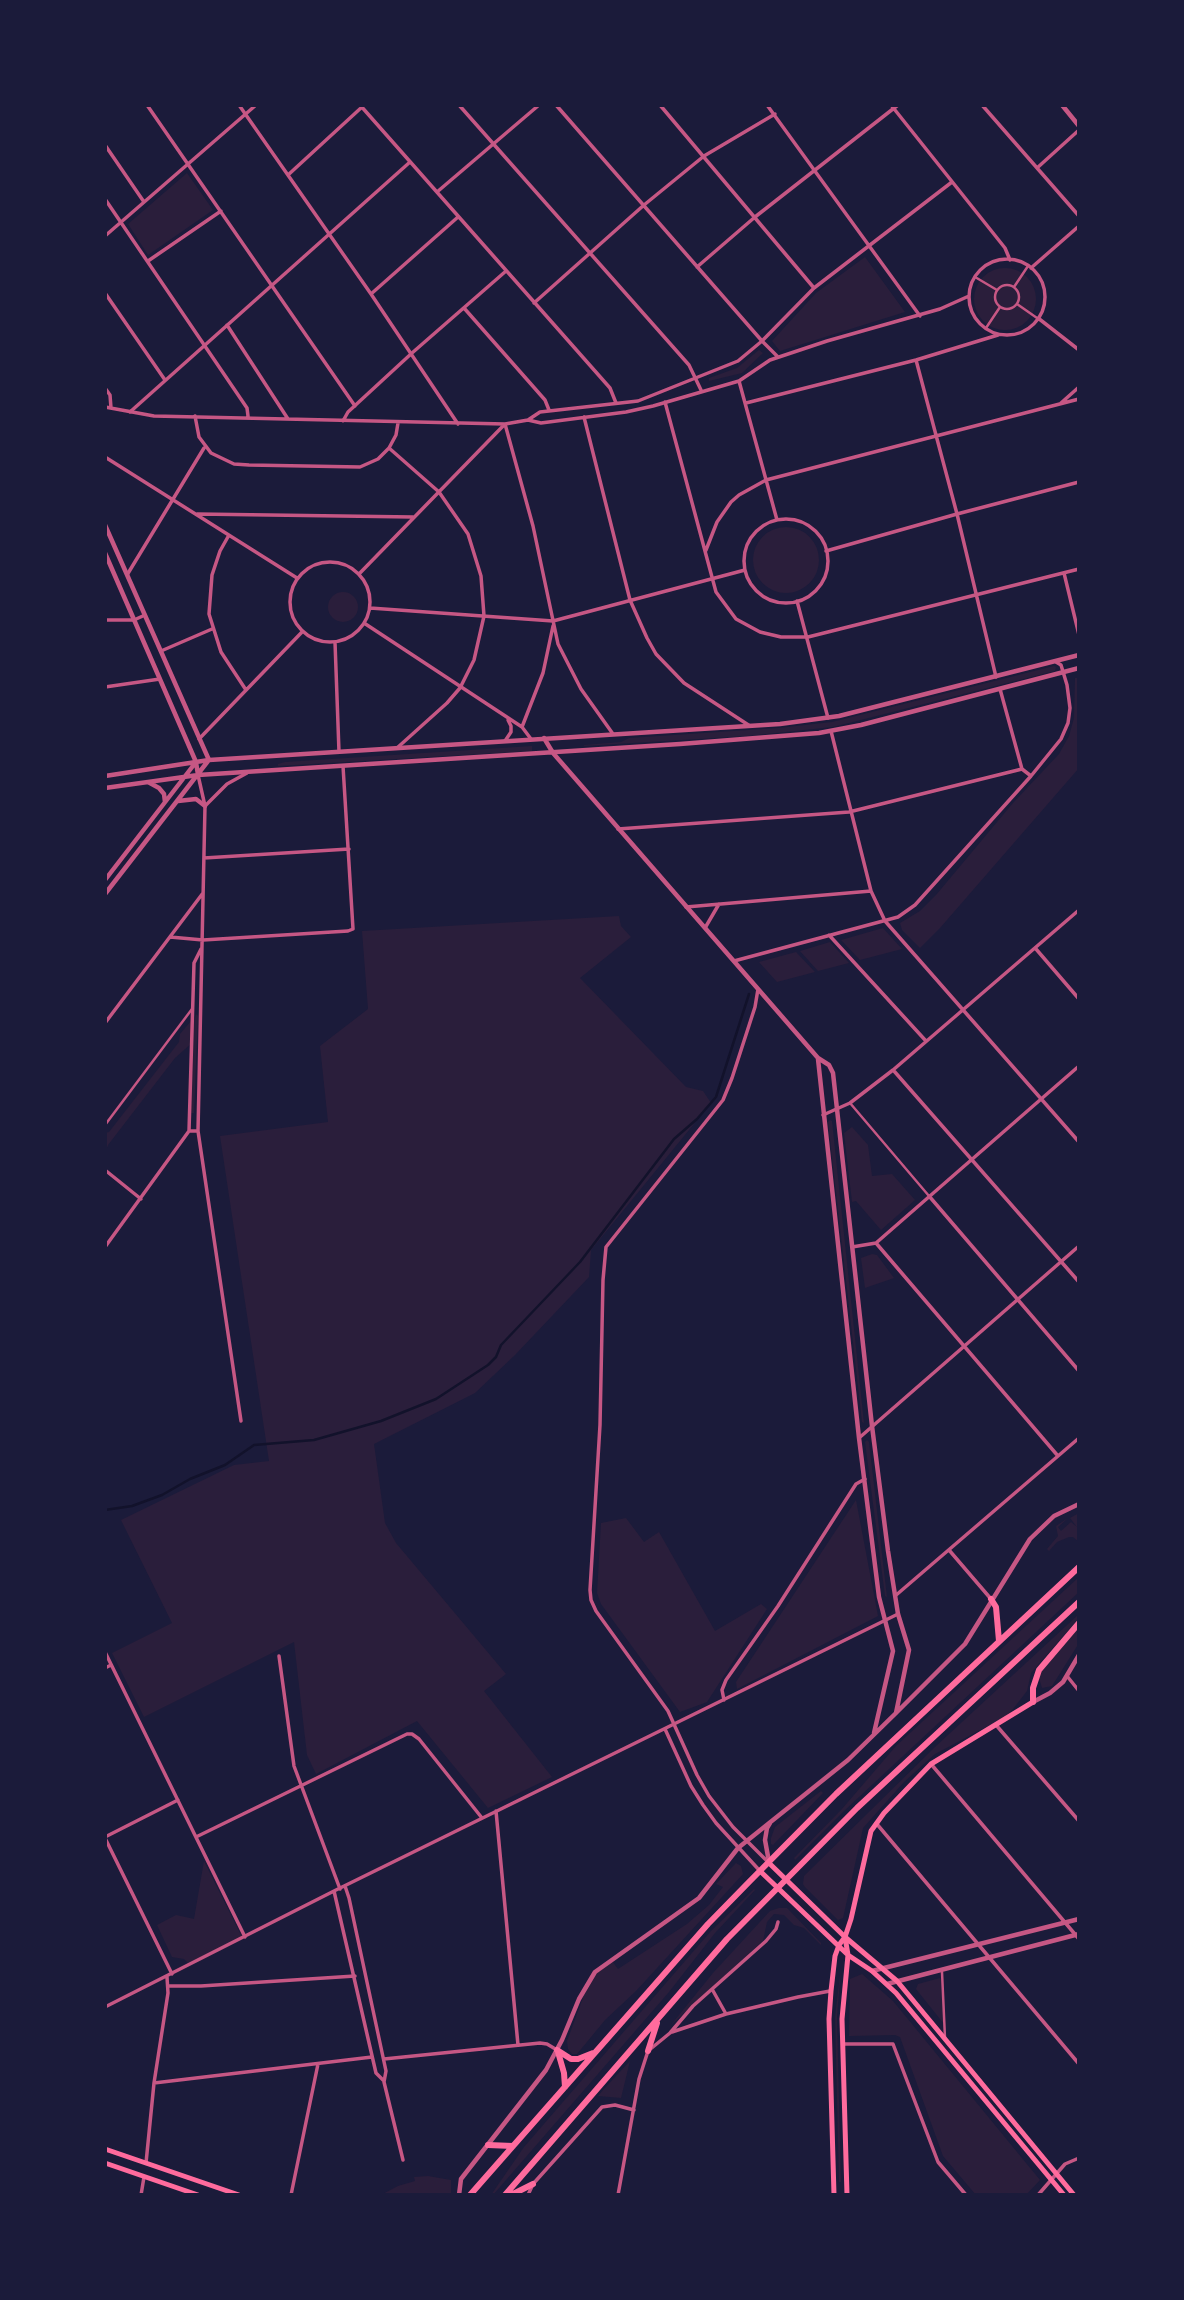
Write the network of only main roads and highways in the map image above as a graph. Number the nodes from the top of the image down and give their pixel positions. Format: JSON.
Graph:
{"nodes":[{"id":1,"x":1079,"y":1567,"type":"edge"},
{"id":2,"x":991,"y":1600,"type":"road end"},
{"id":3,"x":1079,"y":1602,"type":"edge"},
{"id":4,"x":1079,"y":1623,"type":"edge"},
{"id":5,"x":999,"y":1642,"type":"junction"},
{"id":6,"x":1033,"y":1703,"type":"joint"},
{"id":7,"x":769,"y":1863,"type":"junction"},
{"id":8,"x":760,"y":1871,"type":"junction"},
{"id":9,"x":786,"y":1879,"type":"junction"},
{"id":10,"x":777,"y":1889,"type":"junction"},
{"id":11,"x":845,"y":1937,"type":"junction"},
{"id":12,"x":839,"y":1945,"type":"junction"},
{"id":13,"x":848,"y":1955,"type":"junction"},
{"id":14,"x":658,"y":2018,"type":"junction"},
{"id":15,"x":648,"y":2051,"type":"road end"},
{"id":16,"x":595,"y":2052,"type":"junction"},
{"id":17,"x":565,"y":2087,"type":"junction"},
{"id":18,"x":488,"y":2145,"type":"road end"},
{"id":19,"x":513,"y":2146,"type":"junction"},
{"id":20,"x":105,"y":2149,"type":"edge"},
{"id":21,"x":105,"y":2163,"type":"edge"},
{"id":22,"x":1053,"y":2176,"type":"junction"},
{"id":23,"x":533,"y":2184,"type":"road end"},
{"id":24,"x":198,"y":2195,"type":"edge"},
{"id":25,"x":239,"y":2195,"type":"edge"},
{"id":26,"x":470,"y":2195,"type":"edge"},
{"id":27,"x":505,"y":2195,"type":"edge"},
{"id":28,"x":511,"y":2195,"type":"edge"},
{"id":29,"x":834,"y":2195,"type":"edge"},
{"id":30,"x":847,"y":2195,"type":"edge"},
{"id":31,"x":1064,"y":2195,"type":"edge"},
{"id":32,"x":1074,"y":2195,"type":"edge"}],
"edges":[{"from":1,"to":5,"type":"main road"},
{"from":2,"to":5,"type":"main road"},
{"from":3,"to":9,"type":"main road"},
{"from":4,"to":6,"type":"main road"},
{"from":5,"to":7,"type":"main road"},
{"from":6,"to":11,"type":"main road"},
{"from":7,"to":8,"type":"main road"},
{"from":7,"to":9,"type":"main road"},
{"from":8,"to":10,"type":"main road"},
{"from":8,"to":16,"type":"main road"},
{"from":9,"to":10,"type":"main road"},
{"from":9,"to":11,"type":"main road"},
{"from":10,"to":12,"type":"main road"},
{"from":10,"to":14,"type":"main road"},
{"from":11,"to":12,"type":"main road"},
{"from":11,"to":13,"type":"main road"},
{"from":11,"to":22,"type":"main road"},
{"from":12,"to":13,"type":"main road"},
{"from":12,"to":29,"type":"main road"},
{"from":13,"to":22,"type":"main road"},
{"from":13,"to":30,"type":"main road"},
{"from":14,"to":15,"type":"main road"},
{"from":14,"to":27,"type":"main road"},
{"from":16,"to":17,"type":"main road"},
{"from":16,"to":17,"type":"main road"},
{"from":17,"to":19,"type":"main road"},
{"from":18,"to":19,"type":"main road"},
{"from":19,"to":26,"type":"main road"},
{"from":20,"to":25,"type":"main road"},
{"from":21,"to":24,"type":"main road"},
{"from":22,"to":31,"type":"main road"},
{"from":22,"to":32,"type":"main road"},
{"from":23,"to":28,"type":"main road"}]}
